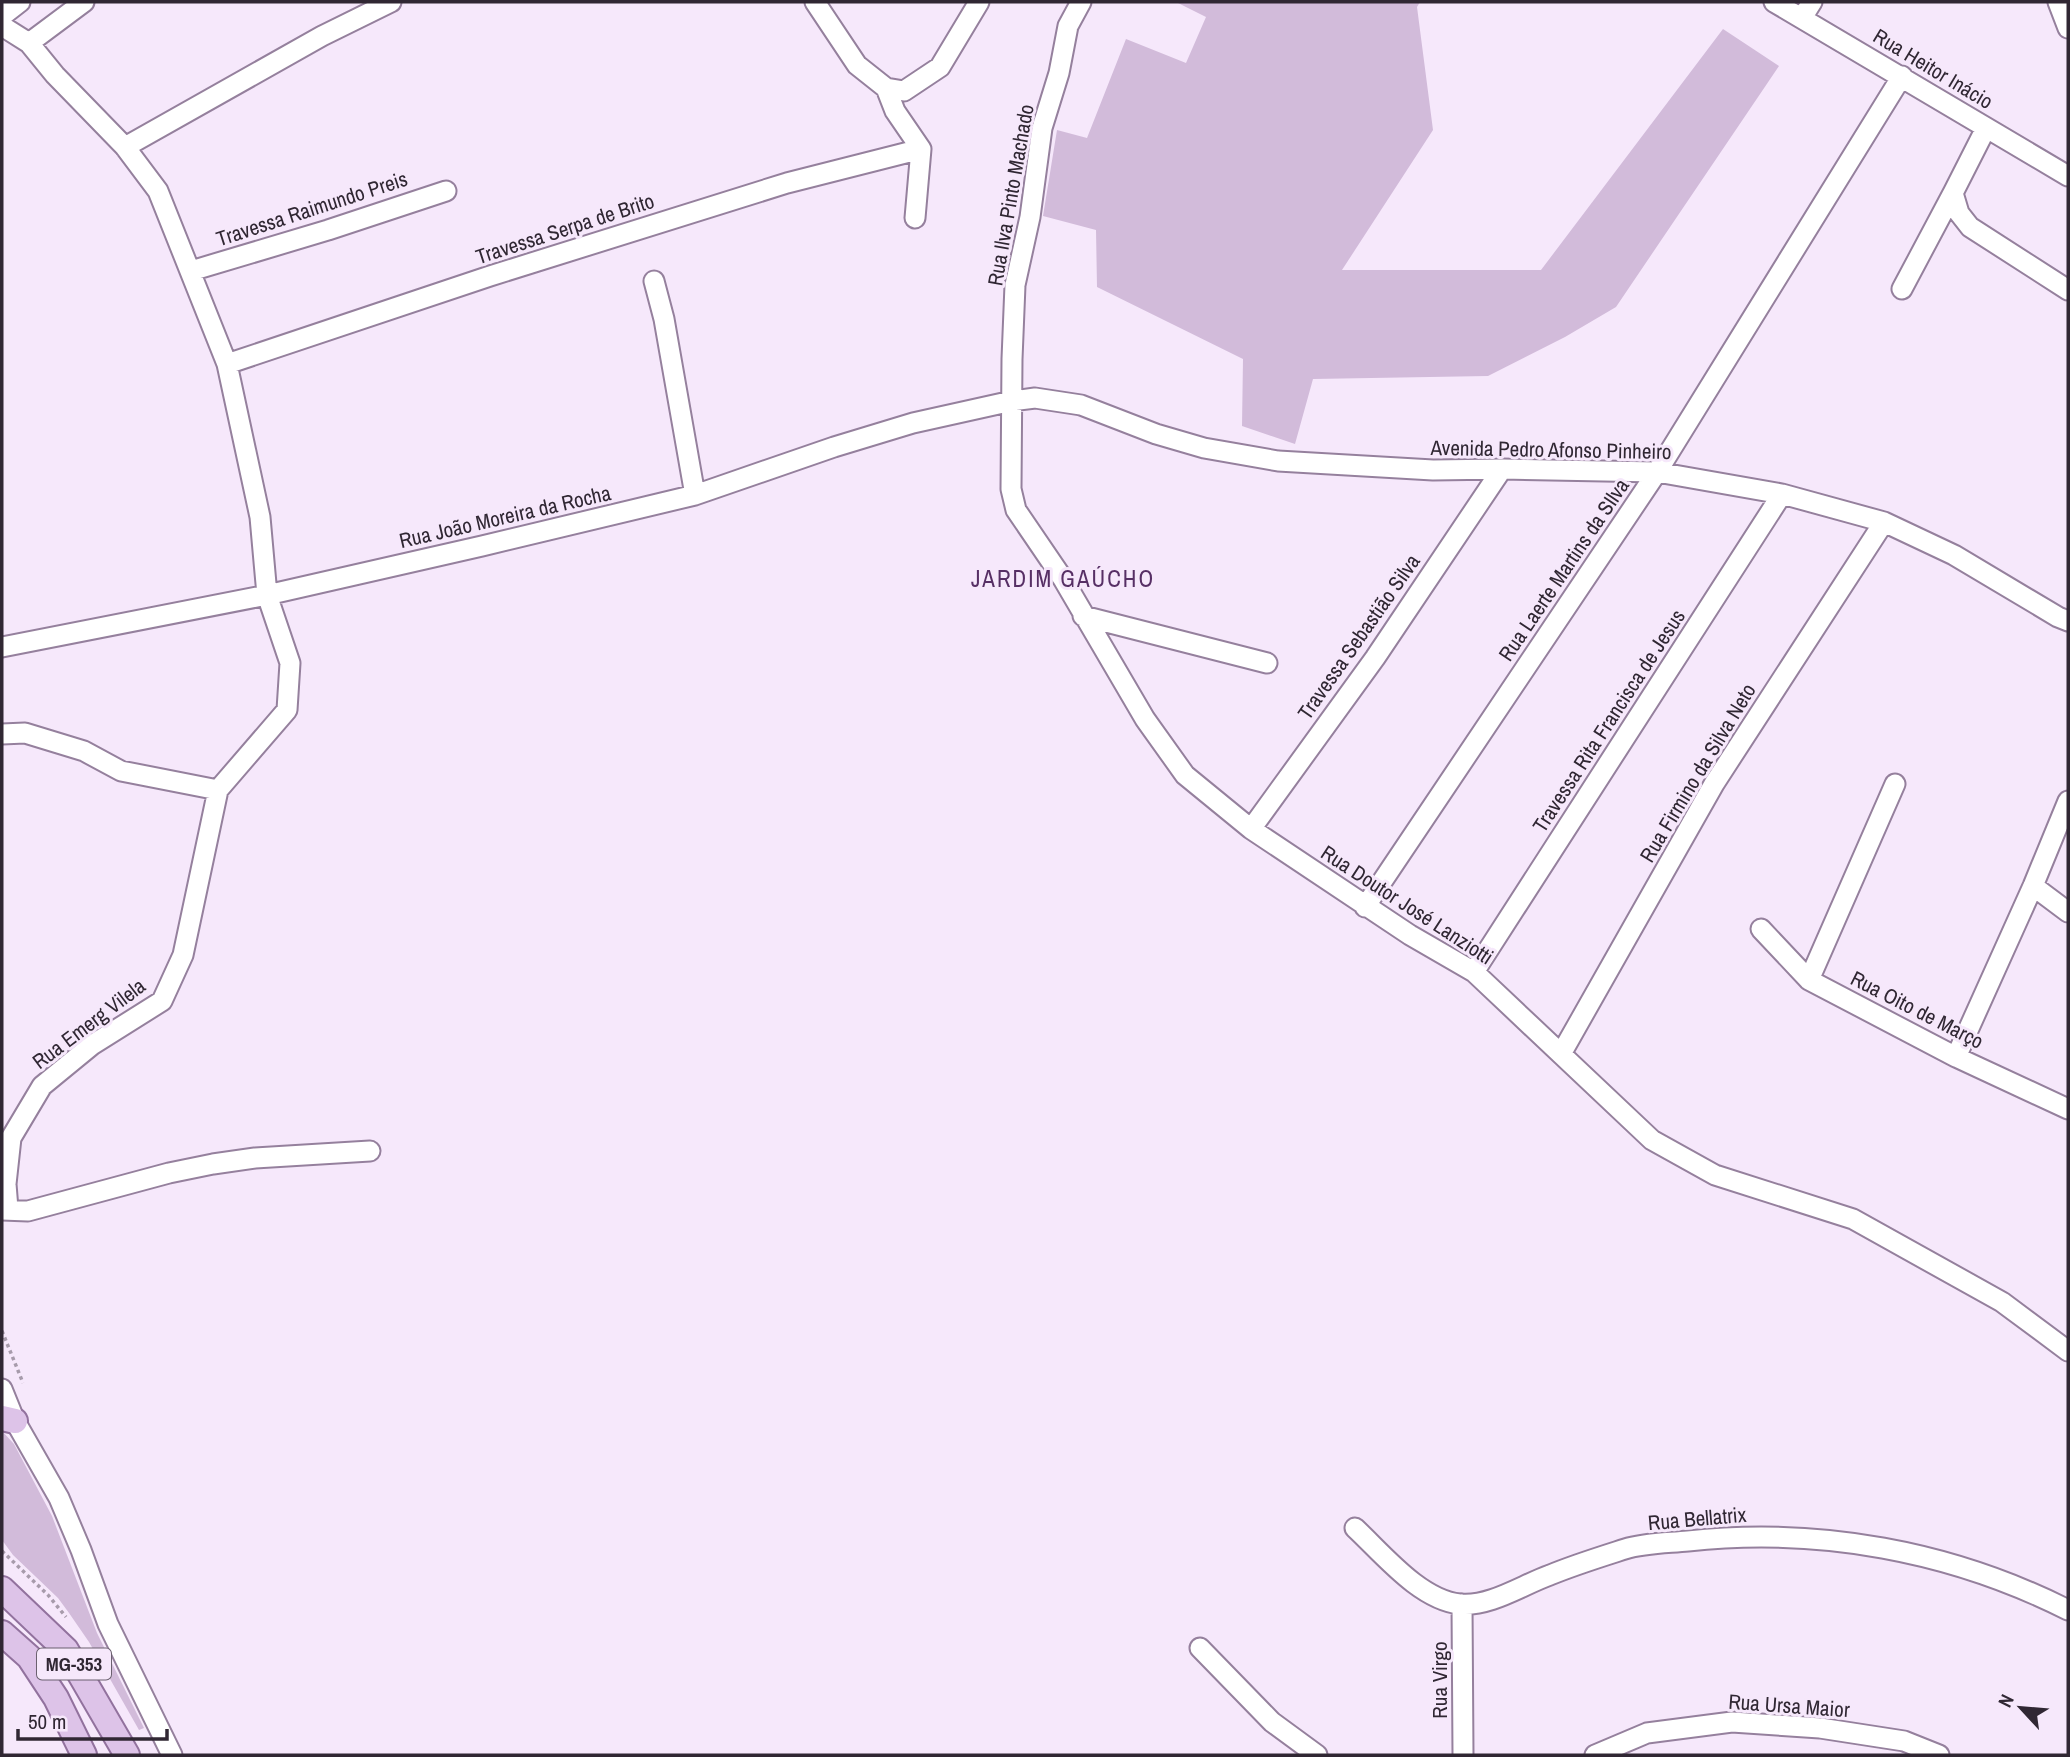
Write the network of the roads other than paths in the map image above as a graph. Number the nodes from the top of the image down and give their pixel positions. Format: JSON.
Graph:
{"nodes":[{"id":1,"x":20,"y":2,"type":"edge"},
{"id":2,"x":85,"y":2,"type":"edge"},
{"id":3,"x":391,"y":2,"type":"edge"},
{"id":4,"x":815,"y":2,"type":"edge"},
{"id":5,"x":979,"y":2,"type":"edge"},
{"id":6,"x":1081,"y":2,"type":"edge"},
{"id":7,"x":1774,"y":2,"type":"edge"},
{"id":8,"x":2058,"y":2,"type":"edge"},
{"id":9,"x":1807,"y":10,"type":"edge"},
{"id":10,"x":2,"y":16,"type":"edge"},
{"id":11,"x":2,"y":26,"type":"edge"},
{"id":12,"x":2068,"y":28,"type":"edge"},
{"id":13,"x":29,"y":43,"type":"junction"},
{"id":14,"x":1902,"y":76,"type":"junction"},
{"id":15,"x":895,"y":90,"type":"junction"},
{"id":16,"x":1986,"y":128,"type":"junction"},
{"id":17,"x":125,"y":147,"type":"junction"},
{"id":18,"x":920,"y":149,"type":"junction"},
{"id":19,"x":2068,"y":176,"type":"edge"},
{"id":20,"x":446,"y":191,"type":"dead end"},
{"id":21,"x":1953,"y":193,"type":"junction"},
{"id":22,"x":915,"y":218,"type":"dead end"},
{"id":23,"x":191,"y":271,"type":"junction"},
{"id":24,"x":654,"y":281,"type":"dead end"},
{"id":25,"x":1902,"y":289,"type":"dead end"},
{"id":26,"x":2068,"y":290,"type":"edge"},
{"id":27,"x":227,"y":364,"type":"junction"},
{"id":28,"x":1012,"y":401,"type":"junction"},
{"id":29,"x":1502,"y":469,"type":"junction"},
{"id":30,"x":1657,"y":472,"type":"junction"},
{"id":31,"x":1782,"y":494,"type":"junction"},
{"id":32,"x":695,"y":495,"type":"junction"},
{"id":33,"x":1884,"y":522,"type":"junction"},
{"id":34,"x":267,"y":595,"type":"junction"},
{"id":35,"x":1083,"y":616,"type":"junction"},
{"id":36,"x":2068,"y":621,"type":"edge"},
{"id":37,"x":2,"y":647,"type":"edge"},
{"id":38,"x":1267,"y":663,"type":"dead end"},
{"id":39,"x":2,"y":734,"type":"edge"},
{"id":40,"x":1895,"y":785,"type":"dead end"},
{"id":41,"x":218,"y":790,"type":"junction"},
{"id":42,"x":2068,"y":801,"type":"edge"},
{"id":43,"x":1251,"y":829,"type":"junction"},
{"id":44,"x":2034,"y":887,"type":"junction"},
{"id":45,"x":1365,"y":906,"type":"junction"},
{"id":46,"x":2068,"y":912,"type":"edge"},
{"id":47,"x":1761,"y":929,"type":"dead end"},
{"id":48,"x":1474,"y":972,"type":"junction"},
{"id":49,"x":1809,"y":980,"type":"junction"},
{"id":50,"x":1561,"y":1054,"type":"junction"},
{"id":51,"x":1956,"y":1057,"type":"junction"},
{"id":52,"x":2068,"y":1109,"type":"edge"},
{"id":53,"x":370,"y":1151,"type":"dead end"},
{"id":54,"x":5,"y":1209,"type":"edge"},
{"id":55,"x":2068,"y":1352,"type":"edge"},
{"id":56,"x":2,"y":1389,"type":"edge"},
{"id":57,"x":8,"y":1419,"type":"edge"},
{"id":58,"x":1355,"y":1528,"type":"dead end"},
{"id":59,"x":2,"y":1590,"type":"edge"},
{"id":60,"x":1462,"y":1604,"type":"junction"},
{"id":61,"x":2068,"y":1610,"type":"edge"},
{"id":62,"x":2,"y":1633,"type":"edge"},
{"id":63,"x":1200,"y":1648,"type":"dead end"},
{"id":64,"x":84,"y":1755,"type":"edge"},
{"id":65,"x":127,"y":1755,"type":"edge"},
{"id":66,"x":172,"y":1755,"type":"edge"},
{"id":67,"x":1317,"y":1755,"type":"edge"},
{"id":68,"x":1463,"y":1755,"type":"edge"},
{"id":69,"x":1595,"y":1755,"type":"edge"},
{"id":70,"x":1939,"y":1755,"type":"edge"}],
"edges":[{"from":1,"to":10,"type":"street"},
{"from":2,"to":13,"type":"street"},
{"from":3,"to":17,"type":"street"},
{"from":4,"to":15,"type":"street"},
{"from":5,"to":15,"type":"street"},
{"from":6,"to":28,"type":"street","name":"Rua Ilva Pinto Machado"},
{"from":7,"to":9,"type":"street","name":"Rua Heitor Inácio"},
{"from":8,"to":12,"type":"street"},
{"from":9,"to":14,"type":"street","name":"Rua Heitor Inácio"},
{"from":11,"to":13,"type":"street"},
{"from":13,"to":17,"type":"street"},
{"from":14,"to":16,"type":"street","name":"Rua Heitor Inácio"},
{"from":14,"to":30,"type":"street","name":"Rua Laerte Martins da SIlva"},
{"from":15,"to":18,"type":"street"},
{"from":16,"to":19,"type":"street","name":"Rua Heitor Inácio"},
{"from":16,"to":21,"type":"street"},
{"from":17,"to":23,"type":"street"},
{"from":18,"to":22,"type":"street"},
{"from":18,"to":27,"type":"street","name":"Travessa Serpa de Brito"},
{"from":20,"to":23,"type":"street","name":"Travessa Raimundo Preis"},
{"from":21,"to":25,"type":"street"},
{"from":21,"to":26,"type":"street"},
{"from":23,"to":27,"type":"street"},
{"from":24,"to":32,"type":"street"},
{"from":27,"to":34,"type":"street"},
{"from":28,"to":29,"type":"street","name":"Avenida Pedro Afonso Pinheiro"},
{"from":28,"to":32,"type":"street","name":"Rua João Moreira da Rocha"},
{"from":28,"to":35,"type":"street","name":"Rua Doutor José Lanziotti"},
{"from":29,"to":30,"type":"street","name":"Avenida Pedro Afonso Pinheiro"},
{"from":29,"to":43,"type":"street","name":"Travessa Sebastião Silva"},
{"from":30,"to":31,"type":"street","name":"Avenida Pedro Afonso Pinheiro"},
{"from":30,"to":45,"type":"street","name":"Rua Laerte Martins da SIlva"},
{"from":31,"to":33,"type":"street","name":"Avenida Pedro Afonso Pinheiro"},
{"from":31,"to":48,"type":"street","name":"Travessa Rita Francisca de Jesus"},
{"from":32,"to":34,"type":"street","name":"Rua João Moreira da Rocha"},
{"from":33,"to":36,"type":"street","name":"Avenida Pedro Afonso Pinheiro"},
{"from":33,"to":50,"type":"street","name":"Rua Firmino da Silva Neto"},
{"from":34,"to":37,"type":"street","name":"Rua João Moreira da Rocha"},
{"from":34,"to":41,"type":"street"},
{"from":35,"to":38,"type":"street"},
{"from":35,"to":43,"type":"street","name":"Rua Doutor José Lanziotti"},
{"from":39,"to":41,"type":"street"},
{"from":40,"to":49,"type":"street"},
{"from":41,"to":54,"type":"street","name":"Rua Emerg Vilela"},
{"from":42,"to":44,"type":"street"},
{"from":43,"to":45,"type":"street","name":"Rua Doutor José Lanziotti"},
{"from":44,"to":46,"type":"street"},
{"from":44,"to":51,"type":"street"},
{"from":45,"to":48,"type":"street","name":"Rua Doutor José Lanziotti"},
{"from":47,"to":49,"type":"street","name":"Rua Oito de Março"},
{"from":48,"to":50,"type":"street","name":"Rua Doutor José Lanziotti"},
{"from":49,"to":51,"type":"street","name":"Rua Oito de Março"},
{"from":50,"to":55,"type":"street","name":"Rua Doutor José Lanziotti"},
{"from":51,"to":52,"type":"street","name":"Rua Oito de Março"},
{"from":53,"to":54,"type":"street","name":"Rua Emerg Vilela"},
{"from":56,"to":57,"type":"street"},
{"from":57,"to":66,"type":"street"},
{"from":58,"to":60,"type":"street","name":"Rua Bellatrix"},
{"from":59,"to":65,"type":"main road","number":"MG-353"},
{"from":60,"to":61,"type":"street","name":"Rua Bellatrix"},
{"from":60,"to":68,"type":"street","name":"Rua Virgo"},
{"from":62,"to":64,"type":"main road","number":"MG-353"},
{"from":63,"to":67,"type":"street"},
{"from":69,"to":70,"type":"street","name":"Rua Ursa Maior"}]}
